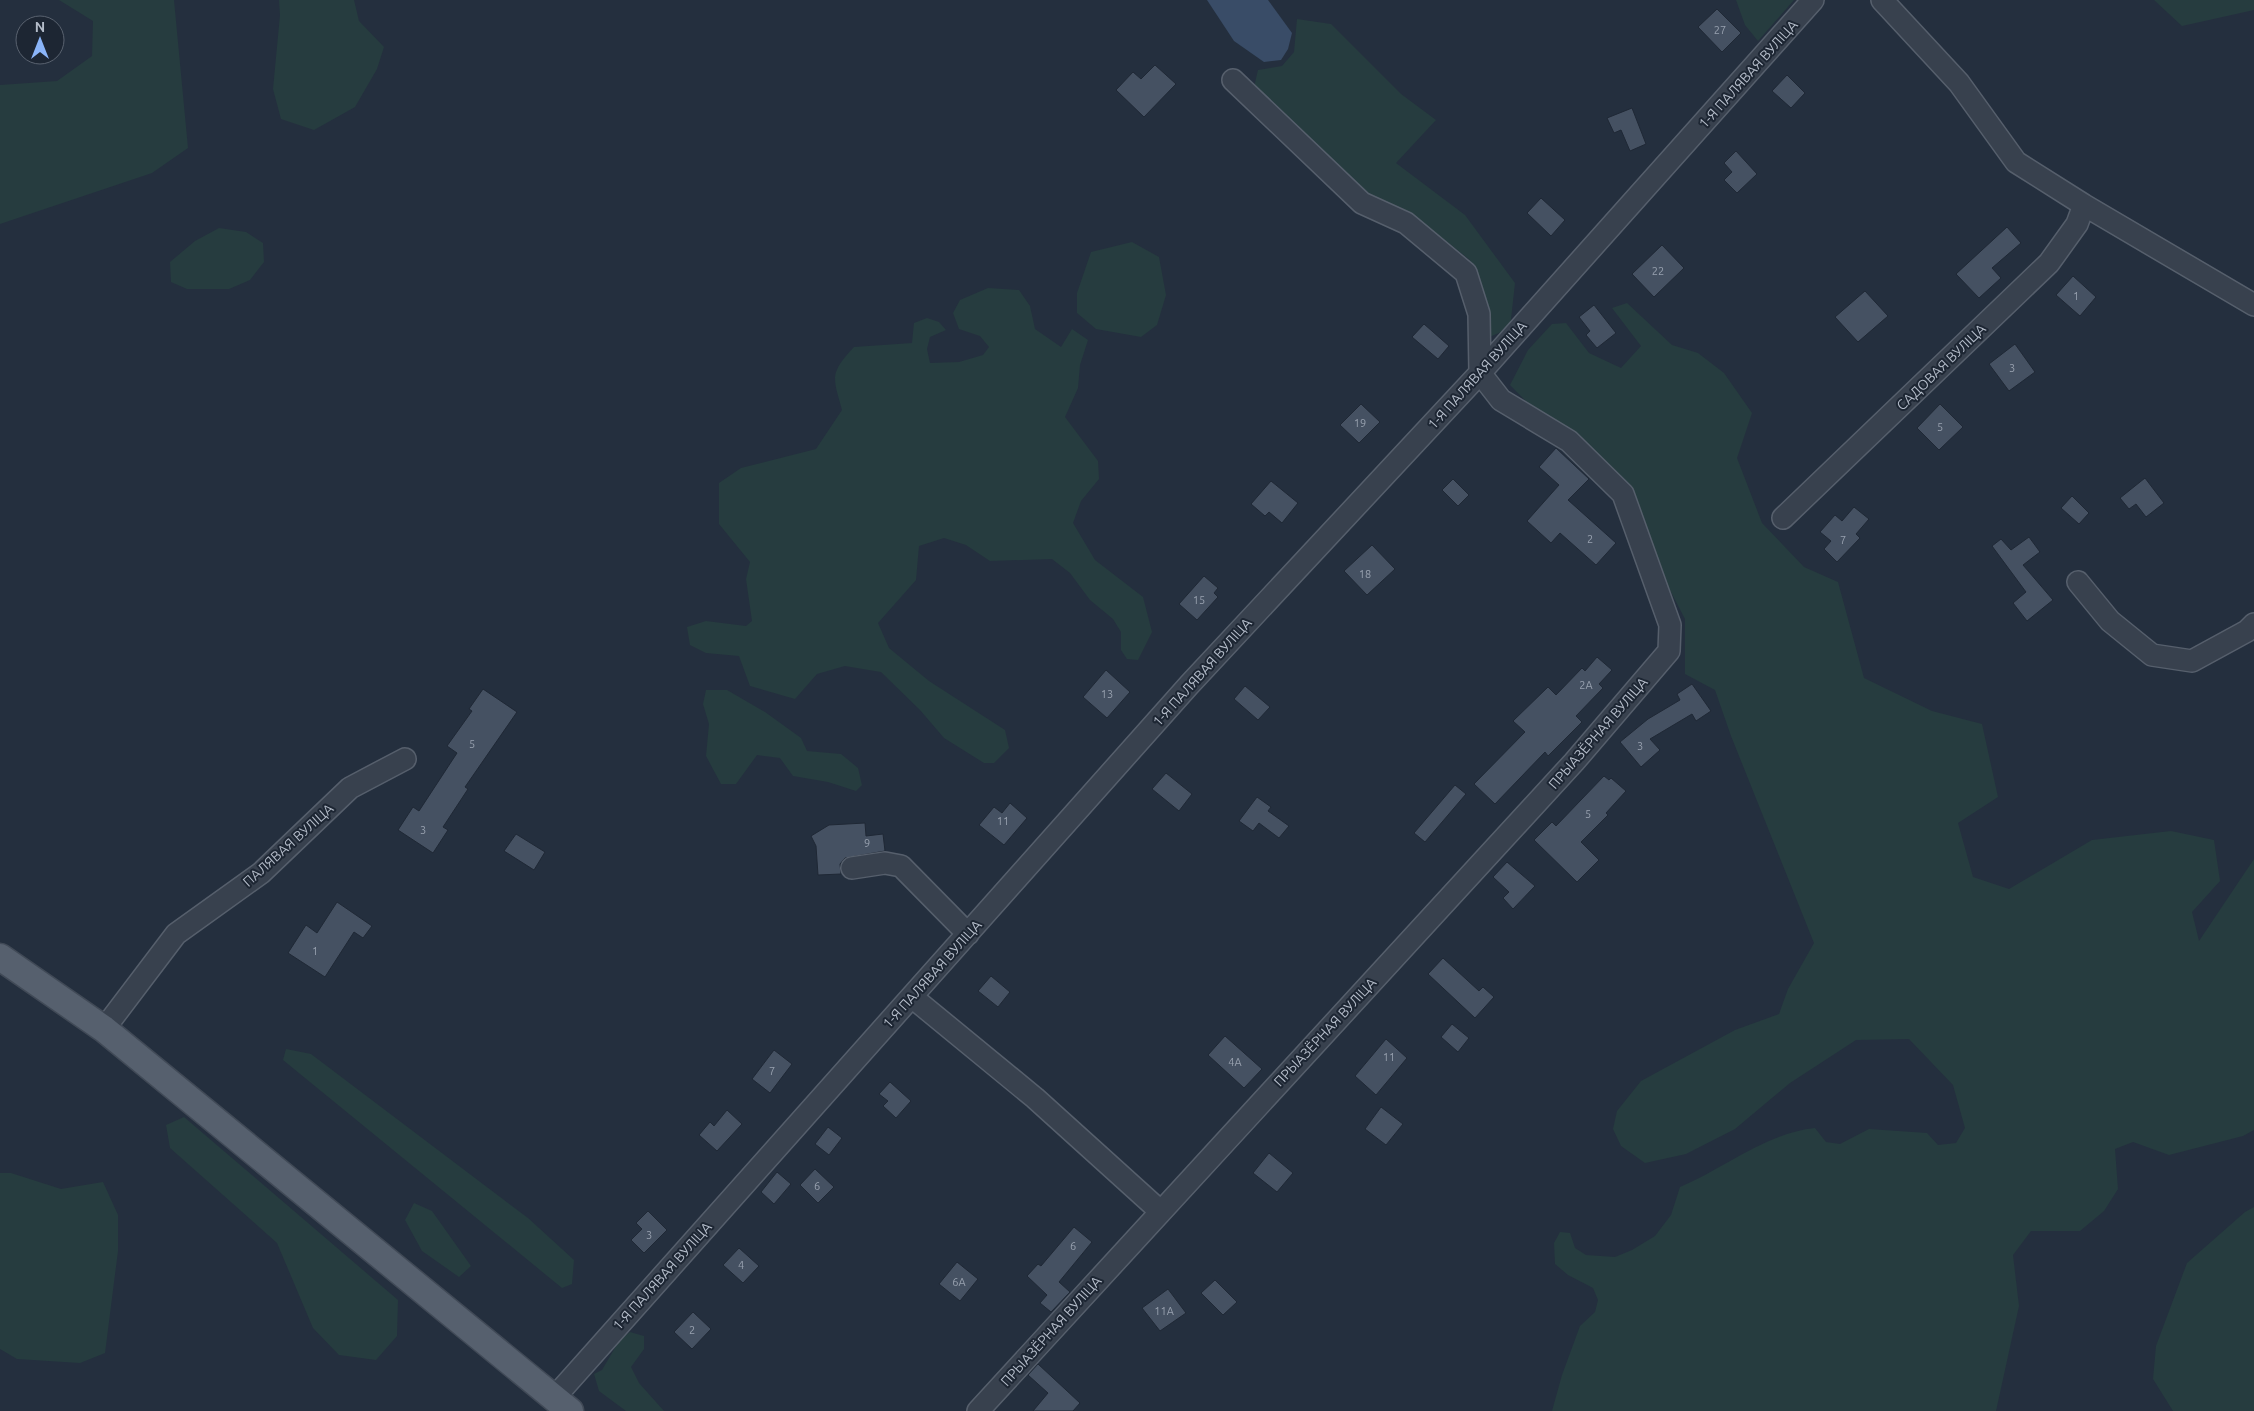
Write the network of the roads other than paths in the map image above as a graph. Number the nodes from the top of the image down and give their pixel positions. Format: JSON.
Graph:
{"nodes":[{"id":1,"x":1814,"y":0,"type":"edge"},
{"id":2,"x":1882,"y":0,"type":"edge"},
{"id":3,"x":1233,"y":80,"type":"dead end"},
{"id":4,"x":2084,"y":205,"type":"junction"},
{"id":5,"x":2254,"y":304,"type":"edge"},
{"id":6,"x":1480,"y":372,"type":"junction"},
{"id":7,"x":1783,"y":518,"type":"dead end"},
{"id":8,"x":2078,"y":582,"type":"dead end"},
{"id":9,"x":2254,"y":624,"type":"edge"},
{"id":10,"x":405,"y":759,"type":"dead end"},
{"id":11,"x":852,"y":868,"type":"dead end"},
{"id":12,"x":968,"y":934,"type":"junction"},
{"id":13,"x":0,"y":957,"type":"edge"},
{"id":14,"x":912,"y":997,"type":"junction"},
{"id":15,"x":104,"y":1029,"type":"junction"},
{"id":16,"x":1160,"y":1211,"type":"junction"},
{"id":17,"x":562,"y":1404,"type":"edge"},
{"id":18,"x":978,"y":1411,"type":"edge"}],
"edges":[{"from":1,"to":6,"type":"street","name":"1-Я ПАЛЯВАЯ ВУЛІЦА"},
{"from":2,"to":4,"type":"street"},
{"from":3,"to":6,"type":"street"},
{"from":4,"to":5,"type":"street"},
{"from":4,"to":7,"type":"street","name":"САДОВАЯ ВУЛІЦА"},
{"from":6,"to":12,"type":"street","name":"1-Я ПАЛЯВАЯ ВУЛІЦА"},
{"from":6,"to":16,"type":"street","name":"ПРЫАЗЁРНАЯ ВУЛІЦА"},
{"from":8,"to":9,"type":"street"},
{"from":10,"to":15,"type":"street","name":"ПАЛЯВАЯ ВУЛІЦА"},
{"from":11,"to":12,"type":"street"},
{"from":12,"to":14,"type":"street","name":"1-Я ПАЛЯВАЯ ВУЛІЦА"},
{"from":13,"to":15,"type":"main road"},
{"from":14,"to":16,"type":"street"},
{"from":14,"to":17,"type":"street","name":"1-Я ПАЛЯВАЯ ВУЛІЦА"},
{"from":15,"to":17,"type":"main road"},
{"from":16,"to":18,"type":"street","name":"ПРЫАЗЁРНАЯ ВУЛІЦА"}]}
